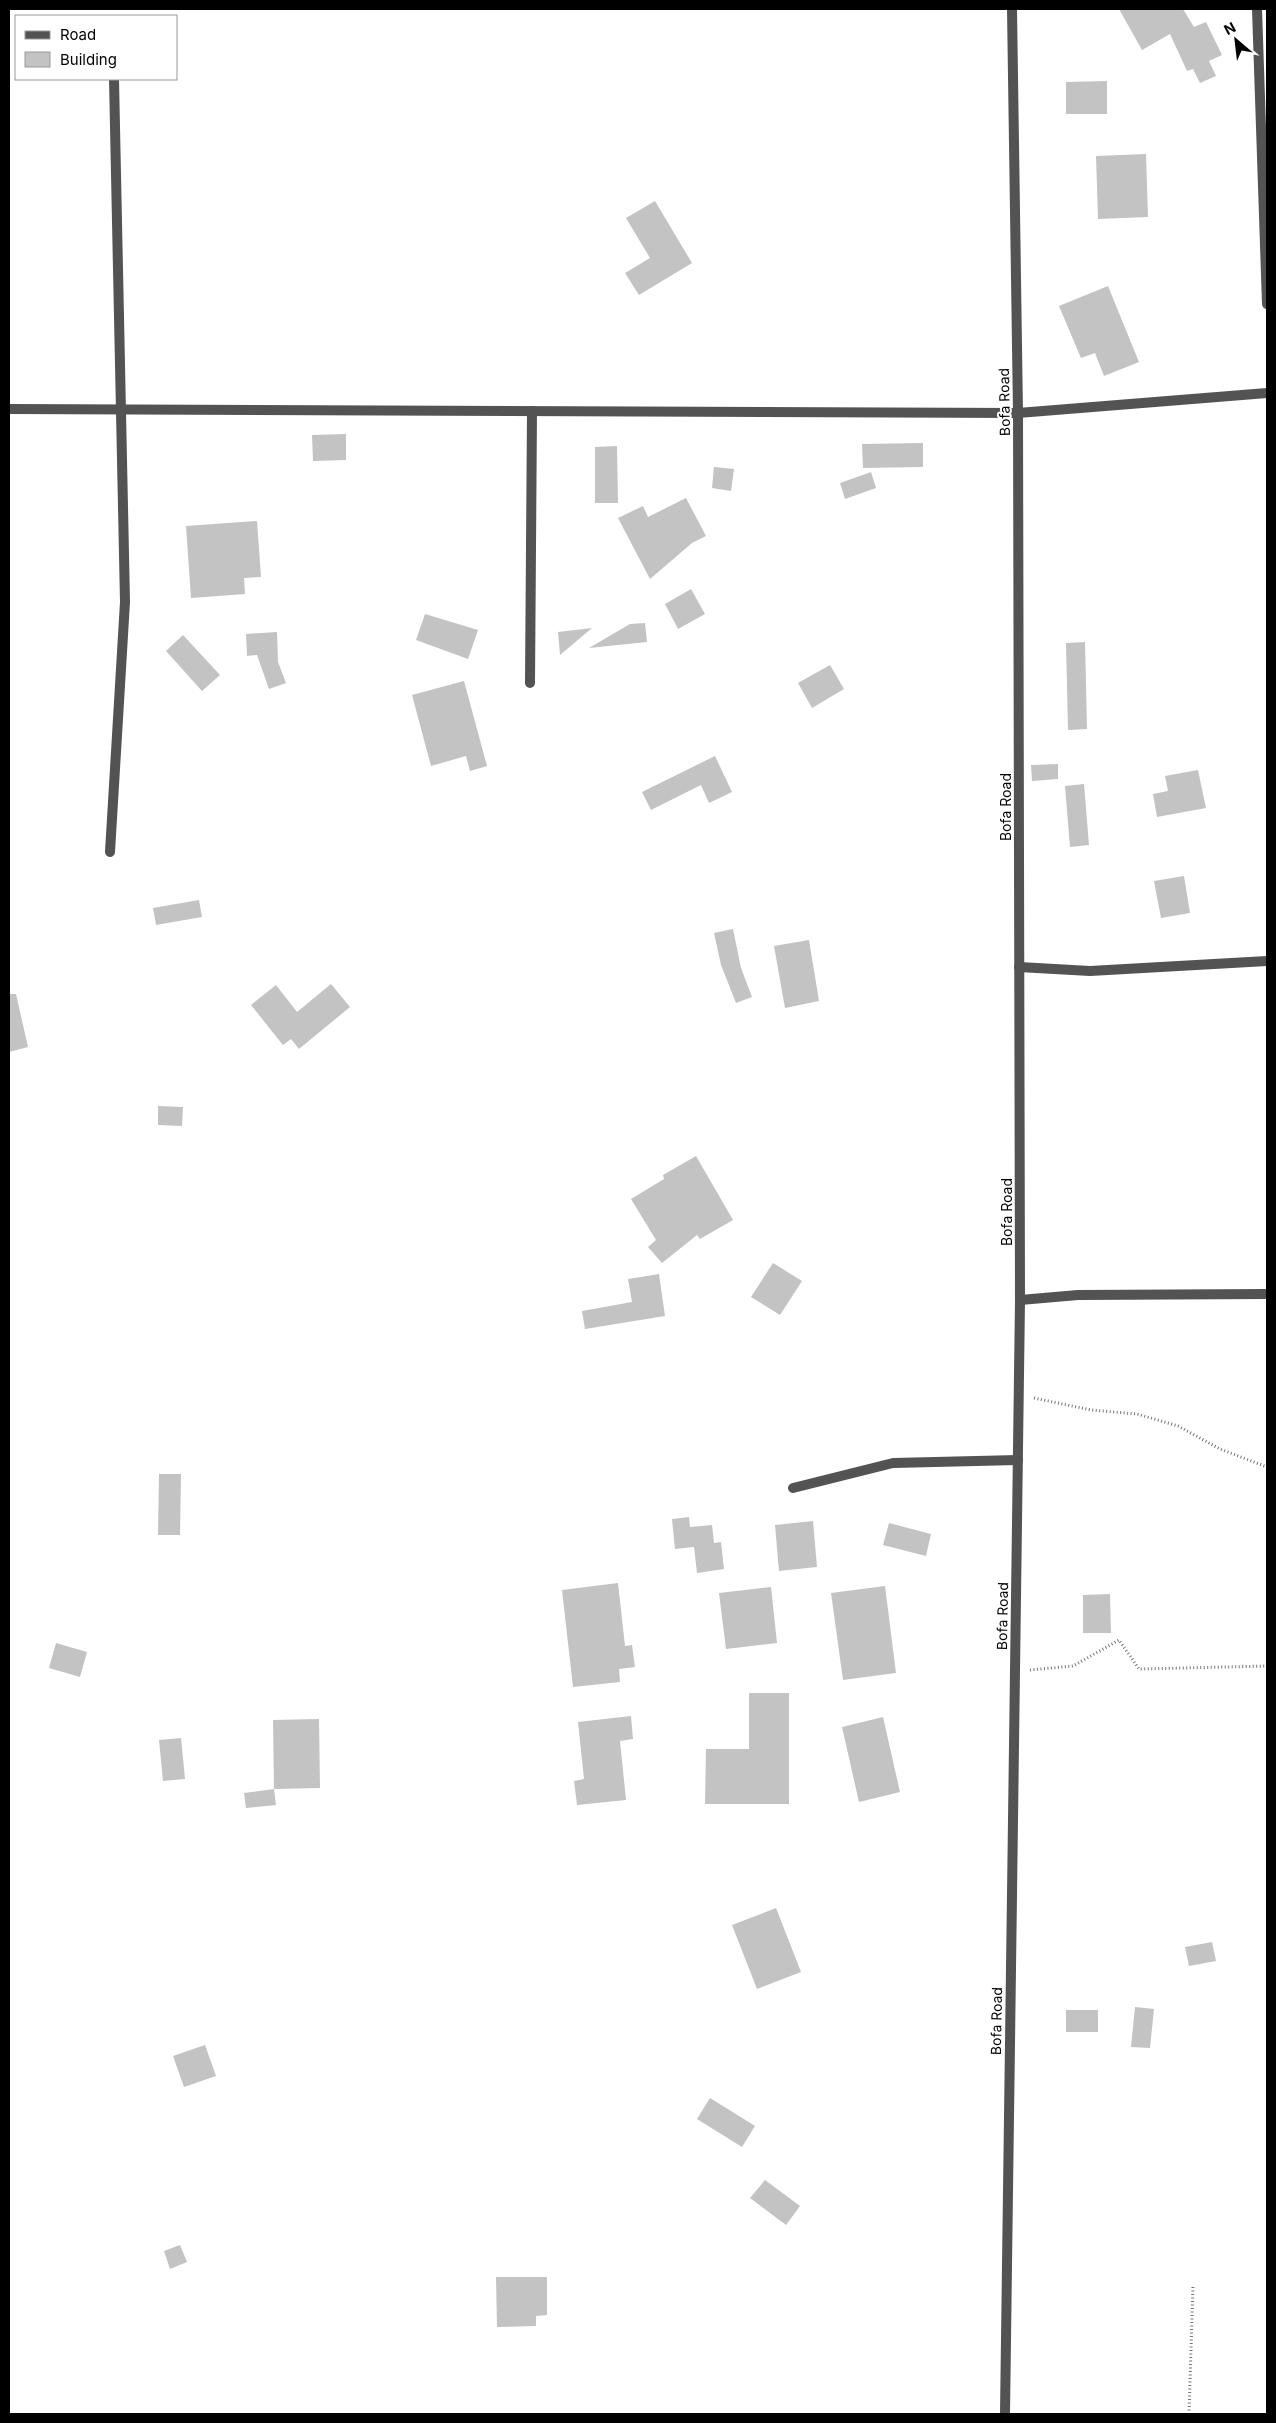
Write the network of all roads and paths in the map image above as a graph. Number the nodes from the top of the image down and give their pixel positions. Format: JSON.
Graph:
{"nodes":[{"id":1,"x":1012,"y":9,"type":"edge"},
{"id":2,"x":1257,"y":9,"type":"edge"},
{"id":3,"x":114,"y":80,"type":"edge"},
{"id":4,"x":1267,"y":304,"type":"edge"},
{"id":5,"x":1267,"y":393,"type":"edge"},
{"id":6,"x":9,"y":409,"type":"edge"},
{"id":7,"x":122,"y":410,"type":"junction"},
{"id":8,"x":532,"y":411,"type":"junction"},
{"id":9,"x":1018,"y":413,"type":"junction"},
{"id":10,"x":530,"y":683,"type":"dead end"},
{"id":11,"x":110,"y":852,"type":"dead end"},
{"id":12,"x":1267,"y":961,"type":"edge"},
{"id":13,"x":1019,"y":967,"type":"junction"},
{"id":14,"x":1267,"y":1294,"type":"edge"},
{"id":15,"x":1020,"y":1300,"type":"junction"},
{"id":16,"x":1018,"y":1394,"type":"junction"},
{"id":17,"x":1018,"y":1460,"type":"junction"},
{"id":18,"x":1267,"y":1467,"type":"edge"},
{"id":19,"x":793,"y":1488,"type":"dead end"},
{"id":20,"x":1267,"y":1666,"type":"edge"},
{"id":21,"x":1015,"y":1671,"type":"junction"},
{"id":22,"x":1193,"y":2285,"type":"dead end"},
{"id":23,"x":1005,"y":2414,"type":"edge"},
{"id":24,"x":1189,"y":2414,"type":"edge"}],
"edges":[{"from":1,"to":9,"type":"street","name":"Bofa Road"},
{"from":2,"to":4,"type":"street"},
{"from":3,"to":7,"type":"street"},
{"from":5,"to":9,"type":"street"},
{"from":6,"to":7,"type":"street"},
{"from":7,"to":8,"type":"street"},
{"from":7,"to":11,"type":"street"},
{"from":8,"to":9,"type":"street"},
{"from":8,"to":10,"type":"street"},
{"from":9,"to":13,"type":"street","name":"Bofa Road"},
{"from":12,"to":13,"type":"street"},
{"from":13,"to":15,"type":"street","name":"Bofa Road"},
{"from":14,"to":15,"type":"street"},
{"from":15,"to":16,"type":"street","name":"Bofa Road"},
{"from":16,"to":17,"type":"street","name":"Bofa Road"},
{"from":16,"to":18,"type":"path"},
{"from":17,"to":19,"type":"street"},
{"from":17,"to":21,"type":"street","name":"Bofa Road"},
{"from":20,"to":21,"type":"path"},
{"from":21,"to":23,"type":"street","name":"Bofa Road"},
{"from":22,"to":24,"type":"path"}]}
